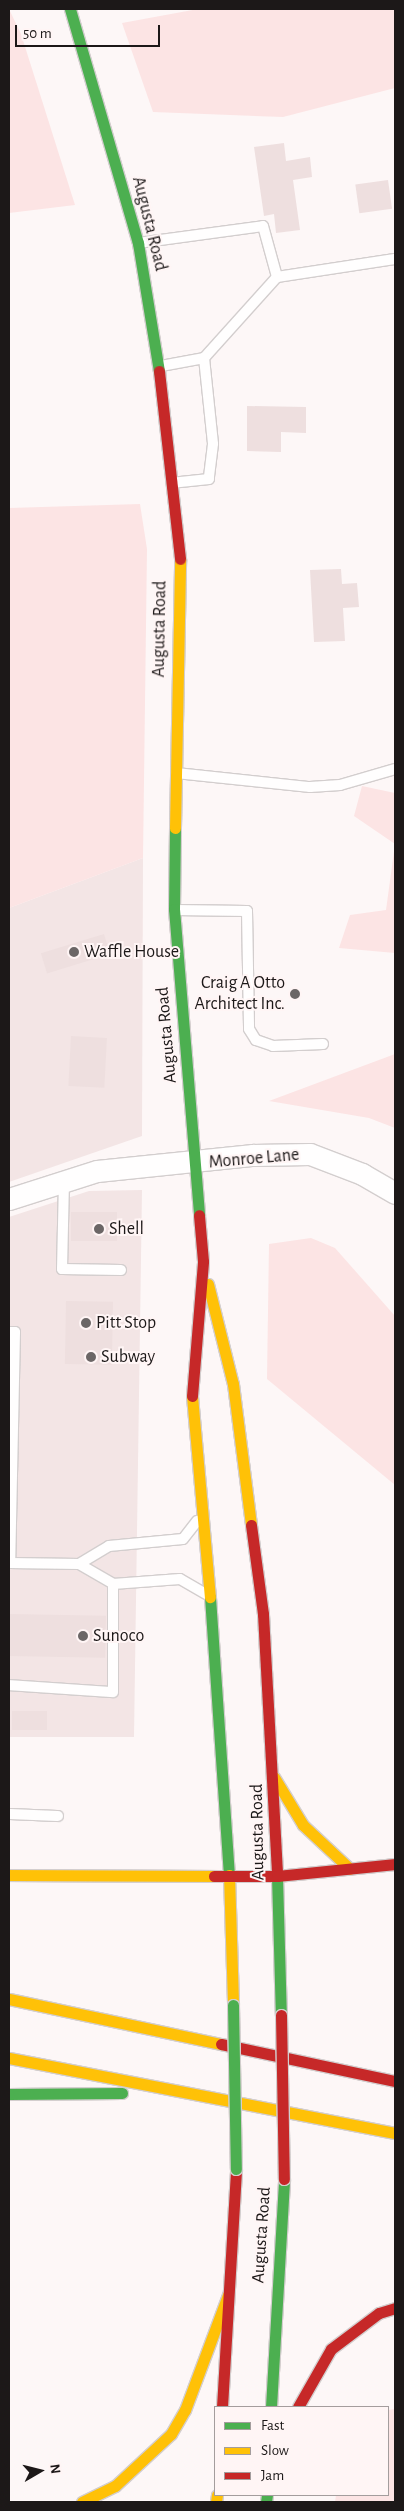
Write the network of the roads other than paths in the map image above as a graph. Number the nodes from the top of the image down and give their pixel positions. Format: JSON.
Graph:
{"nodes":[{"id":1,"x":70,"y":9,"type":"edge"},
{"id":2,"x":138,"y":243,"type":"junction"},
{"id":3,"x":395,"y":259,"type":"edge"},
{"id":4,"x":278,"y":277,"type":"junction"},
{"id":5,"x":204,"y":358,"type":"junction"},
{"id":6,"x":161,"y":366,"type":"junction"},
{"id":7,"x":173,"y":483,"type":"junction"},
{"id":8,"x":395,"y":770,"type":"edge"},
{"id":9,"x":175,"y":773,"type":"junction"},
{"id":10,"x":174,"y":910,"type":"junction"},
{"id":11,"x":323,"y":1044,"type":"dead end"},
{"id":12,"x":195,"y":1164,"type":"junction"},
{"id":13,"x":64,"y":1181,"type":"junction"},
{"id":14,"x":395,"y":1193,"type":"edge"},
{"id":15,"x":9,"y":1199,"type":"edge"},
{"id":16,"x":202,"y":1261,"type":"junction"},
{"id":17,"x":121,"y":1270,"type":"dead end"},
{"id":18,"x":9,"y":1332,"type":"edge"},
{"id":19,"x":201,"y":1515,"type":"junction"},
{"id":20,"x":9,"y":1563,"type":"edge"},
{"id":21,"x":79,"y":1564,"type":"junction"},
{"id":22,"x":113,"y":1584,"type":"junction"},
{"id":23,"x":210,"y":1596,"type":"junction"},
{"id":24,"x":9,"y":1686,"type":"edge"},
{"id":25,"x":274,"y":1777,"type":"junction"},
{"id":26,"x":9,"y":1814,"type":"edge"},
{"id":27,"x":58,"y":1816,"type":"dead end"},
{"id":28,"x":395,"y":1864,"type":"edge"},
{"id":29,"x":350,"y":1868,"type":"junction"},
{"id":30,"x":229,"y":1874,"type":"junction"},
{"id":31,"x":9,"y":1875,"type":"edge"},
{"id":32,"x":277,"y":1876,"type":"junction"},
{"id":33,"x":9,"y":1999,"type":"edge"},
{"id":34,"x":9,"y":2058,"type":"edge"},
{"id":35,"x":395,"y":2081,"type":"edge"},
{"id":36,"x":179,"y":2093,"type":"junction"},
{"id":37,"x":9,"y":2094,"type":"edge"},
{"id":38,"x":395,"y":2132,"type":"edge"},
{"id":39,"x":228,"y":2295,"type":"junction"},
{"id":40,"x":395,"y":2308,"type":"edge"},
{"id":41,"x":222,"y":2406,"type":"edge"},
{"id":42,"x":271,"y":2406,"type":"edge"},
{"id":43,"x":299,"y":2406,"type":"edge"},
{"id":44,"x":82,"y":2502,"type":"edge"}],
"edges":[{"from":1,"to":2,"type":"main road","name":"Augusta Road"},
{"from":2,"to":4,"type":"lane"},
{"from":2,"to":6,"type":"main road","name":"Augusta Road"},
{"from":3,"to":4,"type":"lane"},
{"from":4,"to":5,"type":"lane"},
{"from":5,"to":6,"type":"lane"},
{"from":5,"to":7,"type":"lane"},
{"from":6,"to":7,"type":"main road","name":"Augusta Road"},
{"from":7,"to":9,"type":"main road","name":"Augusta Road"},
{"from":8,"to":9,"type":"lane"},
{"from":9,"to":10,"type":"main road","name":"Augusta Road"},
{"from":10,"to":11,"type":"lane"},
{"from":10,"to":12,"type":"main road","name":"Augusta Road"},
{"from":12,"to":13,"type":"street","name":"Monroe Lane"},
{"from":12,"to":14,"type":"street","name":"Monroe Lane"},
{"from":12,"to":16,"type":"main road","name":"Augusta Road"},
{"from":13,"to":15,"type":"street","name":"Monroe Lane"},
{"from":13,"to":17,"type":"lane"},
{"from":16,"to":19,"type":"main road","name":"Augusta Road"},
{"from":16,"to":25,"type":"main road","name":"Augusta Road"},
{"from":18,"to":20,"type":"lane"},
{"from":19,"to":21,"type":"lane"},
{"from":19,"to":23,"type":"main road","name":"Augusta Road"},
{"from":20,"to":21,"type":"lane"},
{"from":21,"to":22,"type":"lane"},
{"from":22,"to":23,"type":"lane"},
{"from":22,"to":24,"type":"lane"},
{"from":23,"to":30,"type":"main road","name":"Augusta Road"},
{"from":25,"to":29,"type":"main road"},
{"from":25,"to":32,"type":"main road","name":"Augusta Road"},
{"from":26,"to":27,"type":"lane"},
{"from":28,"to":29,"type":"main road"},
{"from":29,"to":32,"type":"main road"},
{"from":30,"to":31,"type":"main road"},
{"from":30,"to":32,"type":"main road"},
{"from":30,"to":39,"type":"main road","name":"Augusta Road","bridge":true},
{"from":32,"to":42,"type":"main road","name":"Augusta Road","bridge":true},
{"from":33,"to":35,"type":"main road"},
{"from":34,"to":36,"type":"main road"},
{"from":36,"to":37,"type":"main road"},
{"from":36,"to":38,"type":"main road"},
{"from":39,"to":41,"type":"main road","name":"Augusta Road"},
{"from":39,"to":44,"type":"main road"},
{"from":40,"to":43,"type":"main road"}]}
